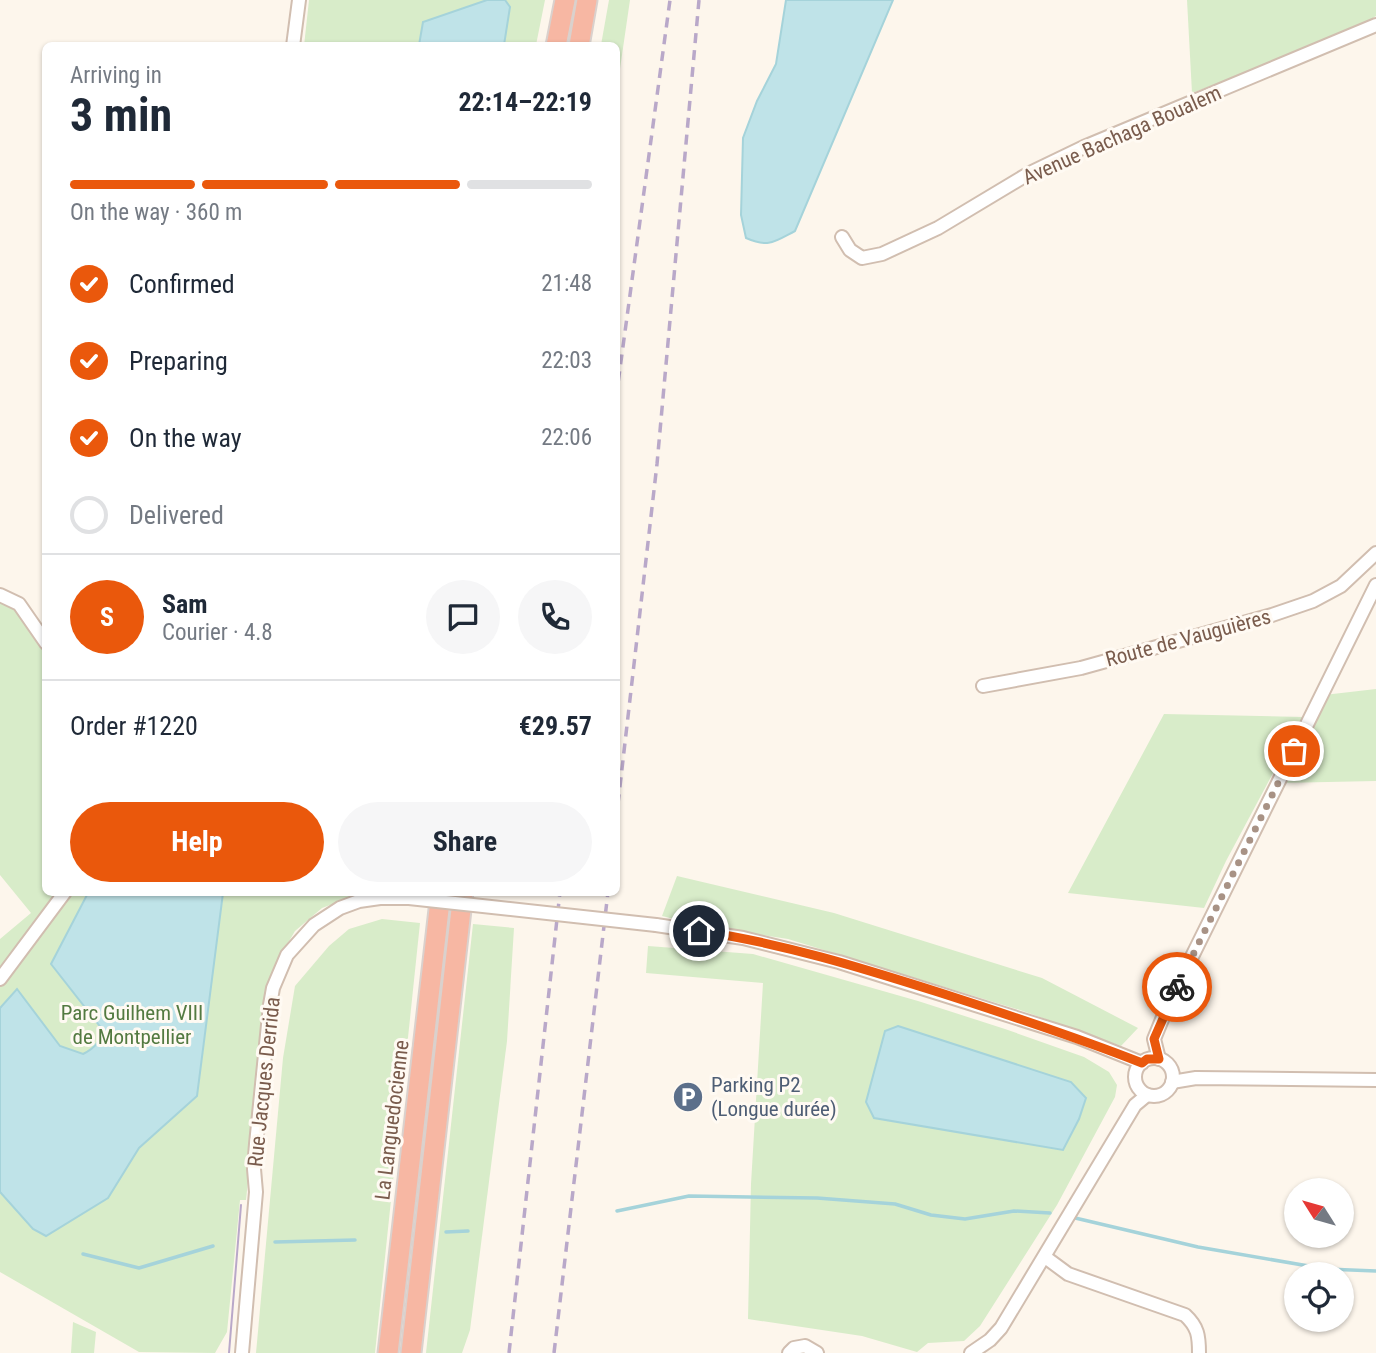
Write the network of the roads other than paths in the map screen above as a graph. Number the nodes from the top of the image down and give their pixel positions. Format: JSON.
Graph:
{"nodes":[{"id":1,"x":299,"y":0,"type":"edge"},
{"id":2,"x":565,"y":0,"type":"edge"},
{"id":3,"x":587,"y":0,"type":"edge"},
{"id":4,"x":1376,"y":24,"type":"edge"},
{"id":5,"x":294,"y":42,"type":"edge"},
{"id":6,"x":557,"y":42,"type":"edge"},
{"id":7,"x":580,"y":42,"type":"edge"},
{"id":8,"x":842,"y":237,"type":"dead end"},
{"id":9,"x":1376,"y":553,"type":"edge"},
{"id":10,"x":1376,"y":585,"type":"edge"},
{"id":11,"x":0,"y":595,"type":"edge"},
{"id":12,"x":42,"y":637,"type":"edge"},
{"id":13,"x":983,"y":686,"type":"dead end"},
{"id":14,"x":62,"y":896,"type":"edge"},
{"id":15,"x":441,"y":896,"type":"edge"},
{"id":16,"x":463,"y":896,"type":"edge"},
{"id":17,"x":0,"y":979,"type":"edge"},
{"id":18,"x":1113,"y":1051,"type":"junction"},
{"id":19,"x":1159,"y":1059,"type":"junction"},
{"id":20,"x":1142,"y":1063,"type":"junction"},
{"id":21,"x":1172,"y":1076,"type":"junction"},
{"id":22,"x":1376,"y":1080,"type":"edge"},
{"id":23,"x":1140,"y":1086,"type":"junction"},
{"id":24,"x":1045,"y":1257,"type":"junction"},
{"id":25,"x":242,"y":1353,"type":"edge"},
{"id":26,"x":388,"y":1353,"type":"edge"},
{"id":27,"x":411,"y":1353,"type":"edge"},
{"id":28,"x":789,"y":1353,"type":"edge"},
{"id":29,"x":817,"y":1353,"type":"edge"},
{"id":30,"x":971,"y":1353,"type":"edge"},
{"id":31,"x":1199,"y":1353,"type":"edge"}],
"edges":[{"from":1,"to":5,"type":"street"},
{"from":2,"to":6,"type":"highway"},
{"from":3,"to":7,"type":"highway"},
{"from":4,"to":8,"type":"street","name":"Avenue Bachaga Boualem"},
{"from":9,"to":13,"type":"street","name":"Route de Vauguières"},
{"from":10,"to":19,"type":"street"},
{"from":11,"to":12,"type":"street"},
{"from":14,"to":17,"type":"street"},
{"from":15,"to":26,"type":"highway","name":"La Languedocienne"},
{"from":16,"to":27,"type":"highway"},
{"from":18,"to":20,"type":"street"},
{"from":18,"to":23,"type":"street"},
{"from":18,"to":25,"type":"street","name":"Rue Jacques Derrida","bridge":true},
{"from":19,"to":20,"type":"street"},
{"from":19,"to":21,"type":"street"},
{"from":20,"to":23,"type":"street"},
{"from":21,"to":22,"type":"street"},
{"from":21,"to":23,"type":"street"},
{"from":23,"to":24,"type":"street"},
{"from":24,"to":30,"type":"street"},
{"from":24,"to":31,"type":"street"},
{"from":28,"to":29,"type":"street"}]}
